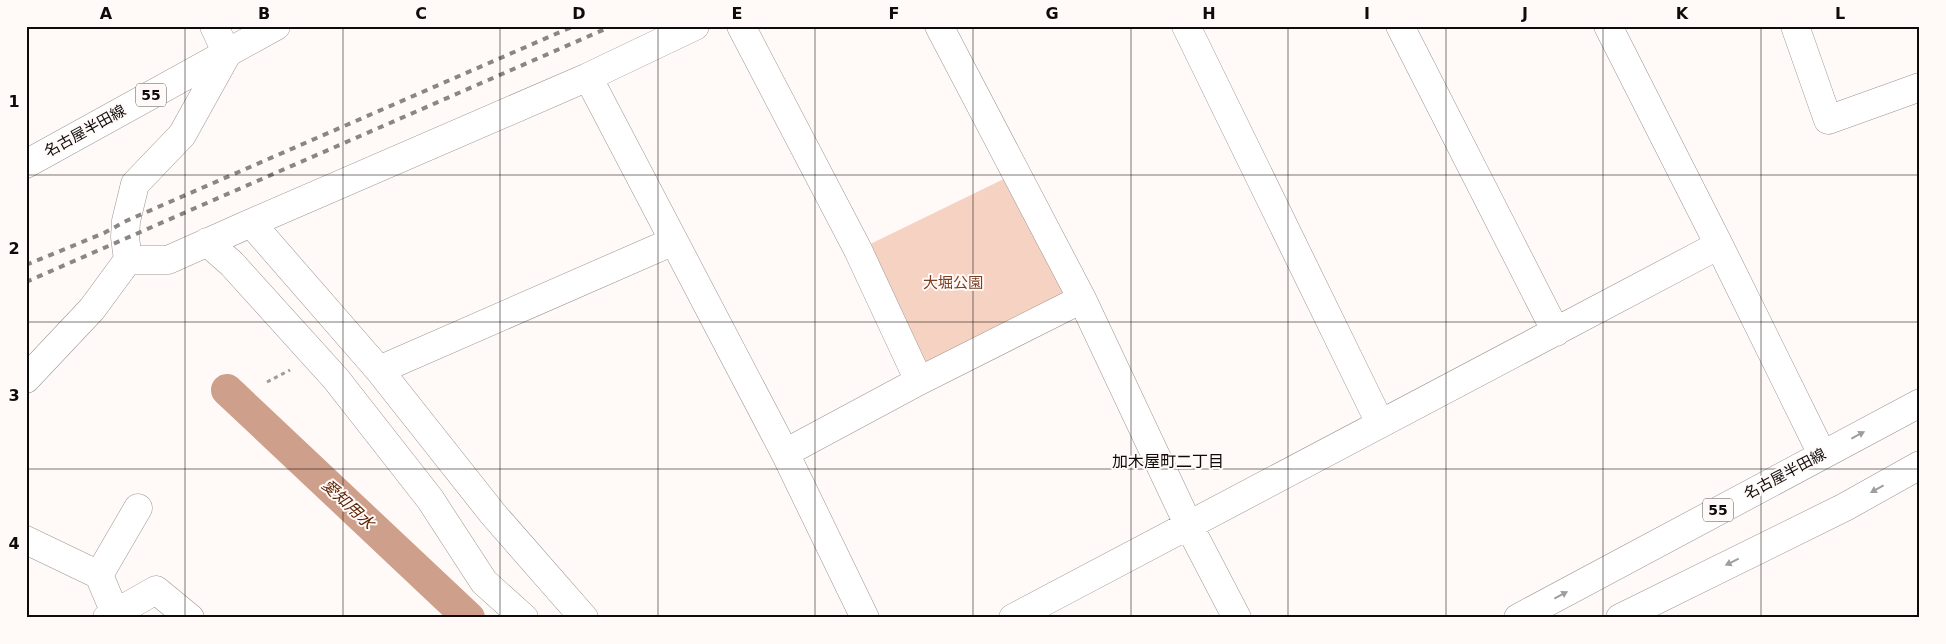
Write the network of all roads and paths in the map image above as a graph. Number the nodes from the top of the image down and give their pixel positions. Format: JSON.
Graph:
{"nodes":[{"id":1,"x":214,"y":26,"type":"edge"},
{"id":2,"x":276,"y":26,"type":"edge"},
{"id":3,"x":694,"y":26,"type":"edge"},
{"id":4,"x":740,"y":26,"type":"edge"},
{"id":5,"x":939,"y":26,"type":"edge"},
{"id":6,"x":1186,"y":26,"type":"edge"},
{"id":7,"x":1400,"y":26,"type":"edge"},
{"id":8,"x":1608,"y":26,"type":"edge"},
{"id":9,"x":1795,"y":26,"type":"edge"},
{"id":10,"x":227,"y":54,"type":"junction"},
{"id":11,"x":588,"y":77,"type":"junction"},
{"id":12,"x":1920,"y":86,"type":"edge"},
{"id":13,"x":26,"y":164,"type":"edge"},
{"id":14,"x":251,"y":223,"type":"junction"},
{"id":15,"x":674,"y":241,"type":"junction"},
{"id":16,"x":207,"y":242,"type":"junction"},
{"id":17,"x":1719,"y":245,"type":"junction"},
{"id":18,"x":128,"y":260,"type":"junction"},
{"id":19,"x":1082,"y":300,"type":"junction"},
{"id":20,"x":1556,"y":332,"type":"junction"},
{"id":21,"x":379,"y":370,"type":"junction"},
{"id":22,"x":26,"y":379,"type":"edge"},
{"id":23,"x":918,"y":381,"type":"junction"},
{"id":24,"x":1920,"y":403,"type":"edge"},
{"id":25,"x":1380,"y":423,"type":"junction"},
{"id":26,"x":785,"y":453,"type":"junction"},
{"id":27,"x":1822,"y":454,"type":"junction"},
{"id":28,"x":1920,"y":465,"type":"edge"},
{"id":29,"x":138,"y":508,"type":"dead end"},
{"id":30,"x":1188,"y":524,"type":"junction"},
{"id":31,"x":26,"y":540,"type":"edge"},
{"id":32,"x":99,"y":575,"type":"junction"},
{"id":33,"x":111,"y":615,"type":"edge"},
{"id":34,"x":190,"y":618,"type":"edge"},
{"id":35,"x":524,"y":618,"type":"edge"},
{"id":36,"x":584,"y":618,"type":"edge"},
{"id":37,"x":866,"y":618,"type":"edge"},
{"id":38,"x":1014,"y":618,"type":"edge"},
{"id":39,"x":1237,"y":618,"type":"edge"},
{"id":40,"x":1518,"y":618,"type":"edge"},
{"id":41,"x":1620,"y":618,"type":"edge"}],
"edges":[{"from":1,"to":10,"type":"street"},
{"from":2,"to":10,"type":"street","name":"名古屋半田線","number":"55"},
{"from":3,"to":11,"type":"street"},
{"from":4,"to":23,"type":"street"},
{"from":5,"to":19,"type":"street"},
{"from":6,"to":25,"type":"street"},
{"from":7,"to":20,"type":"street"},
{"from":8,"to":17,"type":"street"},
{"from":9,"to":12,"type":"street"},
{"from":10,"to":13,"type":"street","name":"名古屋半田線","number":"55"},
{"from":10,"to":18,"type":"street"},
{"from":11,"to":14,"type":"street"},
{"from":11,"to":15,"type":"street"},
{"from":14,"to":16,"type":"street"},
{"from":14,"to":21,"type":"street"},
{"from":15,"to":21,"type":"street"},
{"from":15,"to":26,"type":"street"},
{"from":16,"to":18,"type":"street"},
{"from":16,"to":35,"type":"street"},
{"from":17,"to":20,"type":"street"},
{"from":17,"to":27,"type":"street"},
{"from":18,"to":22,"type":"street"},
{"from":19,"to":23,"type":"street"},
{"from":19,"to":30,"type":"street"},
{"from":20,"to":25,"type":"street"},
{"from":21,"to":36,"type":"street"},
{"from":23,"to":26,"type":"street"},
{"from":27,"to":24,"type":"street","name":"名古屋半田線","number":"55","one_way":true},
{"from":25,"to":30,"type":"street"},
{"from":26,"to":37,"type":"street"},
{"from":40,"to":27,"type":"street","name":"名古屋半田線","number":"55","one_way":true},
{"from":28,"to":41,"type":"street","one_way":true},
{"from":29,"to":32,"type":"street"},
{"from":30,"to":38,"type":"street"},
{"from":30,"to":39,"type":"street"},
{"from":31,"to":32,"type":"street"},
{"from":32,"to":33,"type":"street"},
{"from":33,"to":34,"type":"street"}]}
